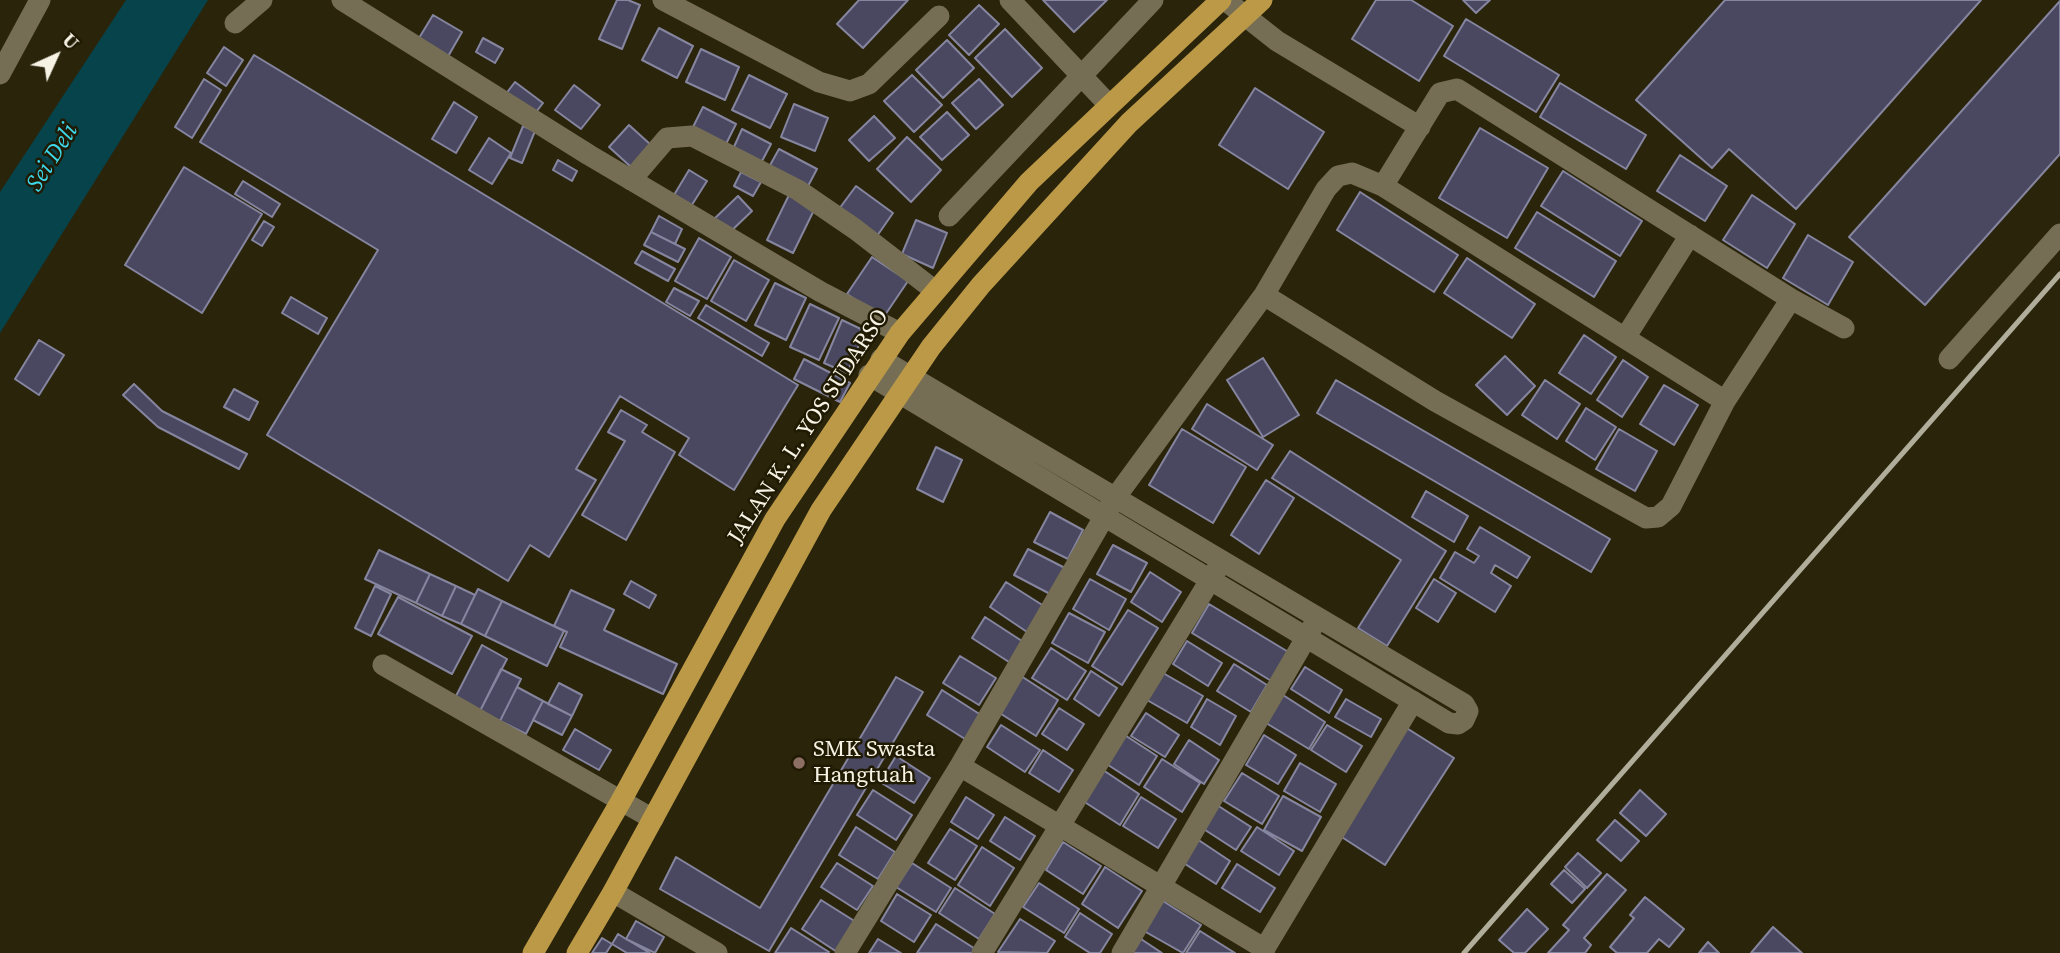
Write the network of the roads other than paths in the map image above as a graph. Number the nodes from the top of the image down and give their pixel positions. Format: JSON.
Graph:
{"nodes":[{"id":1,"x":40,"y":0,"type":"edge"},
{"id":2,"x":262,"y":0,"type":"edge"},
{"id":3,"x":342,"y":0,"type":"edge"},
{"id":4,"x":663,"y":0,"type":"edge"},
{"id":5,"x":1010,"y":0,"type":"edge"},
{"id":6,"x":1153,"y":0,"type":"edge"},
{"id":7,"x":1223,"y":0,"type":"edge"},
{"id":8,"x":1262,"y":0,"type":"edge"},
{"id":9,"x":1243,"y":15,"type":"junction"},
{"id":10,"x":939,"y":16,"type":"dead end"},
{"id":11,"x":235,"y":23,"type":"dead end"},
{"id":12,"x":0,"y":74,"type":"edge"},
{"id":13,"x":1080,"y":75,"type":"junction"},
{"id":14,"x":1109,"y":105,"type":"junction"},
{"id":15,"x":1420,"y":127,"type":"junction"},
{"id":16,"x":631,"y":180,"type":"junction"},
{"id":17,"x":1382,"y":186,"type":"junction"},
{"id":18,"x":949,"y":216,"type":"dead end"},
{"id":19,"x":2060,"y":234,"type":"edge"},
{"id":20,"x":1690,"y":235,"type":"junction"},
{"id":21,"x":926,"y":284,"type":"junction"},
{"id":22,"x":1264,"y":295,"type":"junction"},
{"id":23,"x":1791,"y":299,"type":"junction"},
{"id":24,"x":1844,"y":328,"type":"dead end"},
{"id":25,"x":900,"y":333,"type":"junction"},
{"id":26,"x":1625,"y":338,"type":"junction"},
{"id":27,"x":1949,"y":359,"type":"dead end"},
{"id":28,"x":875,"y":367,"type":"junction"},
{"id":29,"x":905,"y":384,"type":"junction"},
{"id":30,"x":1725,"y":401,"type":"junction"},
{"id":31,"x":1110,"y":507,"type":"junction"},
{"id":32,"x":1216,"y":570,"type":"junction"},
{"id":33,"x":1318,"y":618,"type":"junction"},
{"id":34,"x":1306,"y":637,"type":"junction"},
{"id":35,"x":383,"y":665,"type":"dead end"},
{"id":36,"x":1413,"y":701,"type":"junction"},
{"id":37,"x":960,"y":766,"type":"junction"},
{"id":38,"x":621,"y":801,"type":"junction"},
{"id":39,"x":653,"y":819,"type":"junction"},
{"id":40,"x":1060,"y":826,"type":"junction"},
{"id":41,"x":1161,"y":886,"type":"junction"},
{"id":42,"x":613,"y":892,"type":"junction"},
{"id":43,"x":1264,"y":951,"type":"edge"},
{"id":44,"x":533,"y":953,"type":"edge"},
{"id":45,"x":577,"y":953,"type":"edge"},
{"id":46,"x":717,"y":953,"type":"edge"},
{"id":47,"x":845,"y":953,"type":"edge"},
{"id":48,"x":982,"y":953,"type":"edge"},
{"id":49,"x":1122,"y":953,"type":"edge"}],
"edges":[{"from":1,"to":12,"type":"street"},
{"from":2,"to":11,"type":"street"},
{"from":3,"to":16,"type":"street"},
{"from":4,"to":10,"type":"street"},
{"from":5,"to":13,"type":"street"},
{"from":6,"to":13,"type":"street"},
{"from":7,"to":9,"type":"street"},
{"from":7,"to":14,"type":"highway","name":"JALAN K. L. YOS SUDARSO"},
{"from":8,"to":9,"type":"highway"},
{"from":9,"to":15,"type":"street"},
{"from":9,"to":29,"type":"highway"},
{"from":13,"to":14,"type":"street"},
{"from":13,"to":18,"type":"street"},
{"from":14,"to":21,"type":"highway","name":"JALAN K. L. YOS SUDARSO"},
{"from":15,"to":17,"type":"street"},
{"from":15,"to":20,"type":"street"},
{"from":16,"to":21,"type":"street"},
{"from":16,"to":25,"type":"street"},
{"from":17,"to":22,"type":"street"},
{"from":17,"to":26,"type":"street"},
{"from":19,"to":27,"type":"street"},
{"from":20,"to":23,"type":"street"},
{"from":20,"to":26,"type":"street"},
{"from":21,"to":25,"type":"highway","name":"JALAN K. L. YOS SUDARSO"},
{"from":22,"to":30,"type":"street"},
{"from":22,"to":31,"type":"street"},
{"from":23,"to":24,"type":"street"},
{"from":23,"to":30,"type":"street"},
{"from":25,"to":28,"type":"highway","name":"JALAN K. L. YOS SUDARSO"},
{"from":26,"to":30,"type":"street"},
{"from":28,"to":29,"type":"street"},
{"from":28,"to":38,"type":"highway","name":"JALAN K. L. YOS SUDARSO"},
{"from":29,"to":31,"type":"street"},
{"from":29,"to":39,"type":"highway"},
{"from":31,"to":32,"type":"street"},
{"from":31,"to":37,"type":"street"},
{"from":32,"to":33,"type":"street"},
{"from":32,"to":34,"type":"street"},
{"from":32,"to":40,"type":"street"},
{"from":33,"to":34,"type":"street"},
{"from":33,"to":36,"type":"street"},
{"from":34,"to":36,"type":"street"},
{"from":34,"to":41,"type":"street"},
{"from":35,"to":38,"type":"street"},
{"from":36,"to":43,"type":"street"},
{"from":37,"to":40,"type":"street"},
{"from":37,"to":47,"type":"street"},
{"from":38,"to":39,"type":"street"},
{"from":38,"to":44,"type":"highway","name":"JALAN K. L. YOS SUDARSO"},
{"from":39,"to":42,"type":"highway"},
{"from":40,"to":41,"type":"street"},
{"from":40,"to":48,"type":"street"},
{"from":41,"to":43,"type":"street"},
{"from":41,"to":49,"type":"street"},
{"from":42,"to":45,"type":"highway"},
{"from":42,"to":46,"type":"street"}]}
